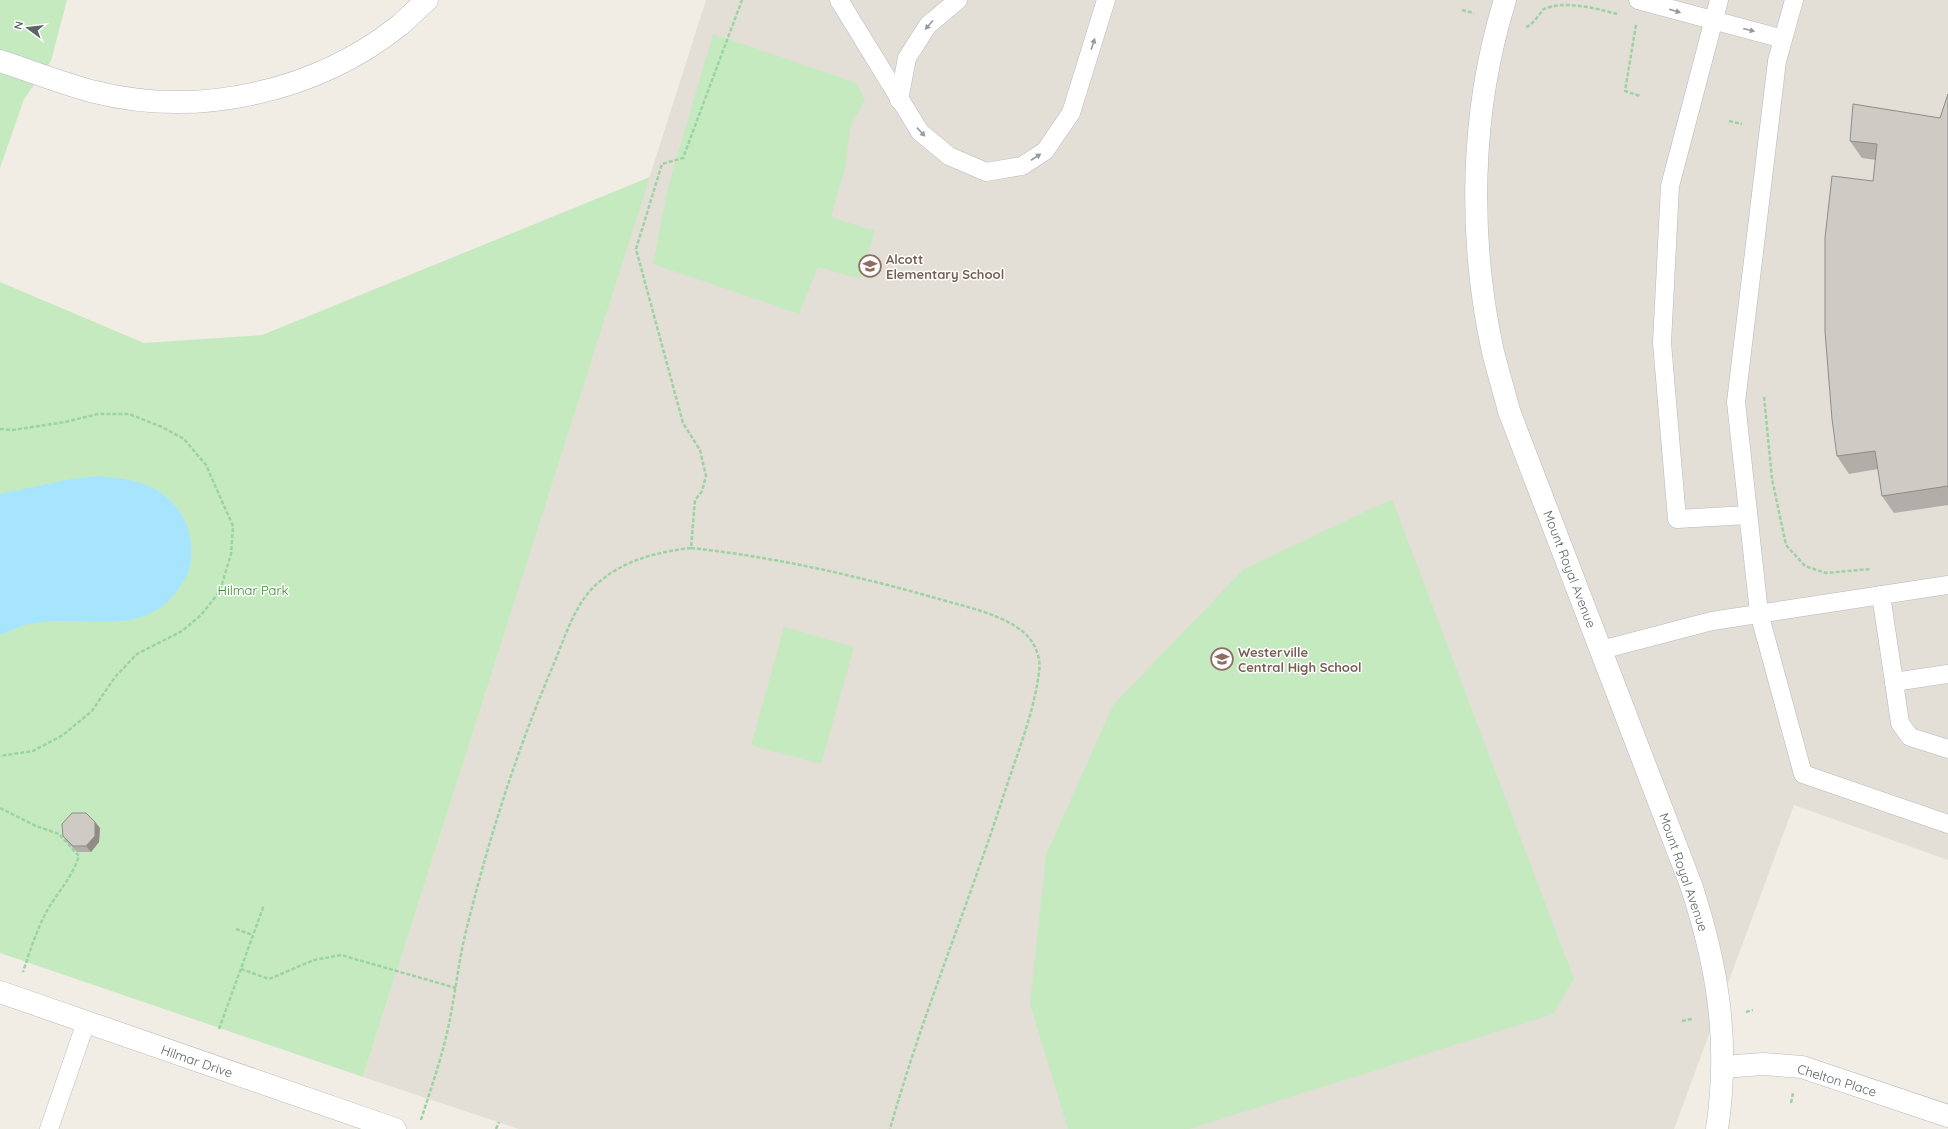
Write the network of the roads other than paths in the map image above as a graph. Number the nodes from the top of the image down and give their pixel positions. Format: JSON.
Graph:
{"nodes":[{"id":1,"x":426,"y":0,"type":"edge"},
{"id":2,"x":839,"y":0,"type":"edge"},
{"id":3,"x":958,"y":0,"type":"edge"},
{"id":4,"x":1106,"y":0,"type":"edge"},
{"id":5,"x":1505,"y":0,"type":"edge"},
{"id":6,"x":1638,"y":0,"type":"edge"},
{"id":7,"x":1720,"y":0,"type":"edge"},
{"id":8,"x":1794,"y":0,"type":"edge"},
{"id":9,"x":1714,"y":21,"type":"junction"},
{"id":10,"x":1783,"y":39,"type":"junction"},
{"id":11,"x":0,"y":61,"type":"edge"},
{"id":12,"x":899,"y":100,"type":"junction"},
{"id":13,"x":1748,"y":515,"type":"junction"},
{"id":14,"x":1948,"y":585,"type":"edge"},
{"id":15,"x":1881,"y":595,"type":"junction"},
{"id":16,"x":1759,"y":613,"type":"junction"},
{"id":17,"x":1601,"y":650,"type":"junction"},
{"id":18,"x":1948,"y":674,"type":"edge"},
{"id":19,"x":1894,"y":682,"type":"junction"},
{"id":20,"x":1948,"y":749,"type":"edge"},
{"id":21,"x":1948,"y":824,"type":"edge"},
{"id":22,"x":0,"y":992,"type":"edge"},
{"id":23,"x":86,"y":1022,"type":"junction"},
{"id":24,"x":1723,"y":1067,"type":"junction"},
{"id":25,"x":1948,"y":1116,"type":"edge"},
{"id":26,"x":49,"y":1129,"type":"edge"},
{"id":27,"x":395,"y":1129,"type":"edge"},
{"id":28,"x":1718,"y":1129,"type":"edge"}],
"edges":[{"from":1,"to":11,"type":"street"},
{"from":2,"to":12,"type":"lane"},
{"from":3,"to":12,"type":"lane","one_way":true},
{"from":12,"to":4,"type":"lane","one_way":true},
{"from":5,"to":17,"type":"street","name":"Mount Royal Avenue"},
{"from":6,"to":9,"type":"lane","one_way":true},
{"from":7,"to":9,"type":"lane"},
{"from":8,"to":10,"type":"lane"},
{"from":9,"to":10,"type":"lane","one_way":true},
{"from":9,"to":13,"type":"lane"},
{"from":10,"to":13,"type":"lane"},
{"from":13,"to":16,"type":"lane"},
{"from":14,"to":15,"type":"lane"},
{"from":15,"to":16,"type":"lane"},
{"from":15,"to":19,"type":"lane"},
{"from":16,"to":17,"type":"lane"},
{"from":16,"to":21,"type":"lane"},
{"from":17,"to":24,"type":"street","name":"Mount Royal Avenue"},
{"from":18,"to":19,"type":"lane"},
{"from":19,"to":20,"type":"lane"},
{"from":22,"to":23,"type":"street","name":"Hilmar Drive"},
{"from":23,"to":26,"type":"lane"},
{"from":23,"to":27,"type":"street","name":"Hilmar Drive"},
{"from":24,"to":25,"type":"street","name":"Chelton Place"},
{"from":24,"to":28,"type":"street","name":"Mount Royal Avenue"}]}
